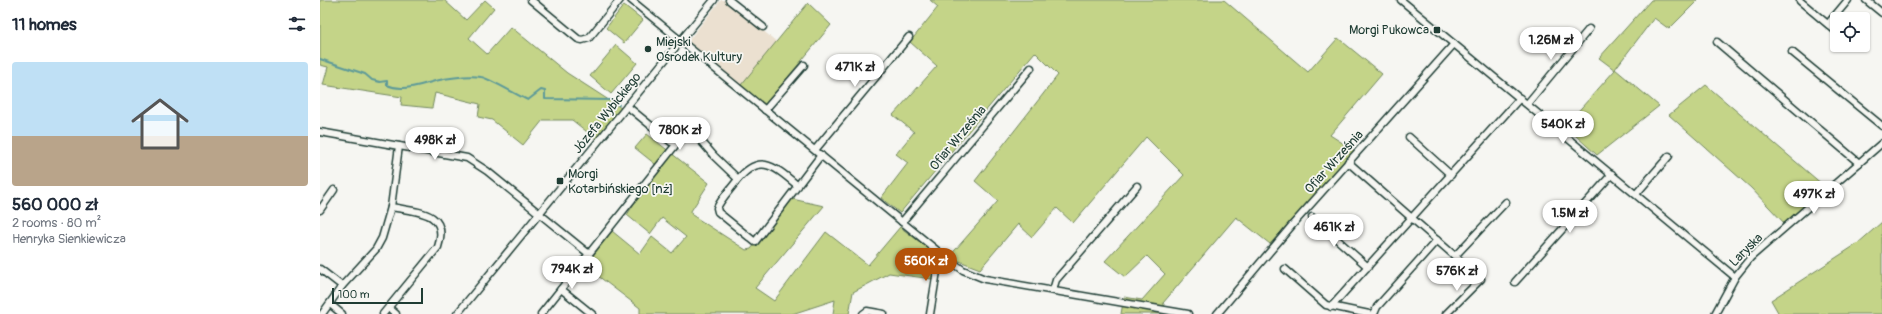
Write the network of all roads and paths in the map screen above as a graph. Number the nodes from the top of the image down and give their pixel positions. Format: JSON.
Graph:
{"nodes":[{"id":1,"x":531,"y":0,"type":"edge"},
{"id":2,"x":620,"y":0,"type":"edge"},
{"id":3,"x":631,"y":0,"type":"edge"},
{"id":4,"x":714,"y":0,"type":"edge"},
{"id":5,"x":730,"y":0,"type":"edge"},
{"id":6,"x":1401,"y":0,"type":"edge"},
{"id":7,"x":1848,"y":0,"type":"edge"},
{"id":8,"x":1866,"y":0,"type":"edge"},
{"id":9,"x":1800,"y":1,"type":"dead end"},
{"id":10,"x":1882,"y":13,"type":"edge"},
{"id":11,"x":1828,"y":24,"type":"joint"},
{"id":12,"x":763,"y":27,"type":"dead end"},
{"id":13,"x":1589,"y":29,"type":"dead end"},
{"id":14,"x":909,"y":37,"type":"dead end"},
{"id":15,"x":680,"y":41,"type":"junction"},
{"id":16,"x":1717,"y":42,"type":"dead end"},
{"id":17,"x":1454,"y":44,"type":"junction"},
{"id":18,"x":1792,"y":52,"type":"dead end"},
{"id":19,"x":804,"y":65,"type":"dead end"},
{"id":20,"x":1031,"y":68,"type":"dead end"},
{"id":21,"x":1520,"y":98,"type":"junction"},
{"id":22,"x":1527,"y":104,"type":"junction"},
{"id":23,"x":627,"y":106,"type":"junction"},
{"id":24,"x":765,"y":110,"type":"junction"},
{"id":25,"x":1882,"y":126,"type":"edge"},
{"id":26,"x":320,"y":132,"type":"edge"},
{"id":27,"x":1409,"y":138,"type":"dead end"},
{"id":28,"x":678,"y":142,"type":"junction"},
{"id":29,"x":1882,"y":143,"type":"edge"},
{"id":30,"x":399,"y":146,"type":"junction"},
{"id":31,"x":815,"y":150,"type":"junction"},
{"id":32,"x":821,"y":155,"type":"junction"},
{"id":33,"x":1669,"y":156,"type":"dead end"},
{"id":34,"x":1348,"y":162,"type":"junction"},
{"id":35,"x":1859,"y":163,"type":"junction"},
{"id":36,"x":1612,"y":174,"type":"junction"},
{"id":37,"x":1451,"y":175,"type":"junction"},
{"id":38,"x":738,"y":179,"type":"junction"},
{"id":39,"x":798,"y":186,"type":"junction"},
{"id":40,"x":1137,"y":186,"type":"dead end"},
{"id":41,"x":334,"y":190,"type":"dead end"},
{"id":42,"x":1636,"y":194,"type":"junction"},
{"id":43,"x":1506,"y":202,"type":"dead end"},
{"id":44,"x":391,"y":207,"type":"junction"},
{"id":45,"x":320,"y":210,"type":"edge"},
{"id":46,"x":540,"y":213,"type":"junction"},
{"id":47,"x":1312,"y":217,"type":"dead end"},
{"id":48,"x":1413,"y":218,"type":"junction"},
{"id":49,"x":902,"y":222,"type":"junction"},
{"id":50,"x":1437,"y":240,"type":"junction"},
{"id":51,"x":940,"y":253,"type":"junction"},
{"id":52,"x":589,"y":254,"type":"junction"},
{"id":53,"x":1455,"y":256,"type":"junction"},
{"id":54,"x":1368,"y":267,"type":"junction"},
{"id":55,"x":320,"y":268,"type":"edge"},
{"id":56,"x":1285,"y":269,"type":"dead end"},
{"id":57,"x":1735,"y":277,"type":"junction"},
{"id":58,"x":1515,"y":282,"type":"dead end"},
{"id":59,"x":342,"y":286,"type":"junction"},
{"id":60,"x":561,"y":289,"type":"junction"},
{"id":61,"x":1053,"y":290,"type":"junction"},
{"id":62,"x":330,"y":304,"type":"junction"},
{"id":63,"x":1332,"y":307,"type":"junction"},
{"id":64,"x":389,"y":308,"type":"junction"},
{"id":65,"x":1350,"y":312,"type":"edge"},
{"id":66,"x":322,"y":314,"type":"edge"},
{"id":67,"x":342,"y":314,"type":"edge"},
{"id":68,"x":383,"y":314,"type":"edge"},
{"id":69,"x":396,"y":314,"type":"edge"},
{"id":70,"x":457,"y":314,"type":"edge"},
{"id":71,"x":541,"y":314,"type":"edge"},
{"id":72,"x":592,"y":314,"type":"edge"},
{"id":73,"x":863,"y":314,"type":"edge"},
{"id":74,"x":884,"y":314,"type":"edge"},
{"id":75,"x":930,"y":314,"type":"edge"},
{"id":76,"x":1188,"y":314,"type":"edge"},
{"id":77,"x":1217,"y":314,"type":"edge"},
{"id":78,"x":1369,"y":314,"type":"edge"},
{"id":79,"x":1374,"y":314,"type":"edge"},
{"id":80,"x":1446,"y":314,"type":"edge"},
{"id":81,"x":1715,"y":314,"type":"edge"}],
"edges":[{"from":1,"to":2,"type":"street"},
{"from":3,"to":15,"type":"street"},
{"from":4,"to":15,"type":"street","name":"Józefa Wybickiego"},
{"from":5,"to":12,"type":"street"},
{"from":6,"to":17,"type":"street"},
{"from":7,"to":11,"type":"street"},
{"from":8,"to":10,"type":"street"},
{"from":9,"to":11,"type":"street"},
{"from":13,"to":22,"type":"street"},
{"from":14,"to":31,"type":"street"},
{"from":15,"to":23,"type":"street","name":"Józefa Wybickiego"},
{"from":15,"to":24,"type":"street"},
{"from":16,"to":35,"type":"street"},
{"from":17,"to":21,"type":"street"},
{"from":17,"to":34,"type":"street","name":"Ofiar Września"},
{"from":18,"to":25,"type":"street"},
{"from":19,"to":24,"type":"street"},
{"from":20,"to":49,"type":"street","name":"Ofiar Września"},
{"from":21,"to":22,"type":"street"},
{"from":21,"to":37,"type":"street"},
{"from":22,"to":36,"type":"street"},
{"from":23,"to":28,"type":"street"},
{"from":23,"to":46,"type":"street","name":"Józefa Wybickiego"},
{"from":24,"to":31,"type":"street"},
{"from":26,"to":30,"type":"street"},
{"from":27,"to":37,"type":"street"},
{"from":28,"to":38,"type":"street"},
{"from":28,"to":52,"type":"street"},
{"from":29,"to":35,"type":"street","name":"Laryska"},
{"from":30,"to":44,"type":"street"},
{"from":30,"to":46,"type":"street"},
{"from":31,"to":32,"type":"street"},
{"from":32,"to":39,"type":"street"},
{"from":32,"to":49,"type":"street"},
{"from":33,"to":42,"type":"street"},
{"from":34,"to":48,"type":"street"},
{"from":34,"to":77,"type":"street","name":"Ofiar Września"},
{"from":35,"to":57,"type":"street","name":"Laryska"},
{"from":36,"to":42,"type":"street"},
{"from":36,"to":58,"type":"street"},
{"from":37,"to":48,"type":"street"},
{"from":38,"to":39,"type":"street"},
{"from":38,"to":39,"type":"street"},
{"from":40,"to":61,"type":"street"},
{"from":41,"to":45,"type":"street"},
{"from":42,"to":57,"type":"street"},
{"from":43,"to":53,"type":"street"},
{"from":44,"to":59,"type":"street"},
{"from":44,"to":64,"type":"street"},
{"from":46,"to":52,"type":"street"},
{"from":46,"to":70,"type":"street","name":"Józefa Wybickiego"},
{"from":47,"to":54,"type":"street"},
{"from":48,"to":50,"type":"street"},
{"from":48,"to":54,"type":"street"},
{"from":49,"to":51,"type":"street"},
{"from":50,"to":53,"type":"street"},
{"from":50,"to":79,"type":"street"},
{"from":51,"to":61,"type":"street"},
{"from":51,"to":75,"type":"street"},
{"from":52,"to":60,"type":"street"},
{"from":53,"to":80,"type":"street"},
{"from":54,"to":63,"type":"street"},
{"from":55,"to":59,"type":"street"},
{"from":56,"to":63,"type":"street"},
{"from":57,"to":81,"type":"street","name":"Laryska"},
{"from":59,"to":62,"type":"street"},
{"from":60,"to":71,"type":"street"},
{"from":60,"to":72,"type":"street"},
{"from":61,"to":76,"type":"street"},
{"from":62,"to":66,"type":"street"},
{"from":62,"to":67,"type":"street"},
{"from":63,"to":65,"type":"street"},
{"from":64,"to":68,"type":"street"},
{"from":64,"to":69,"type":"street"},
{"from":65,"to":78,"type":"street"},
{"from":73,"to":74,"type":"street"}]}
